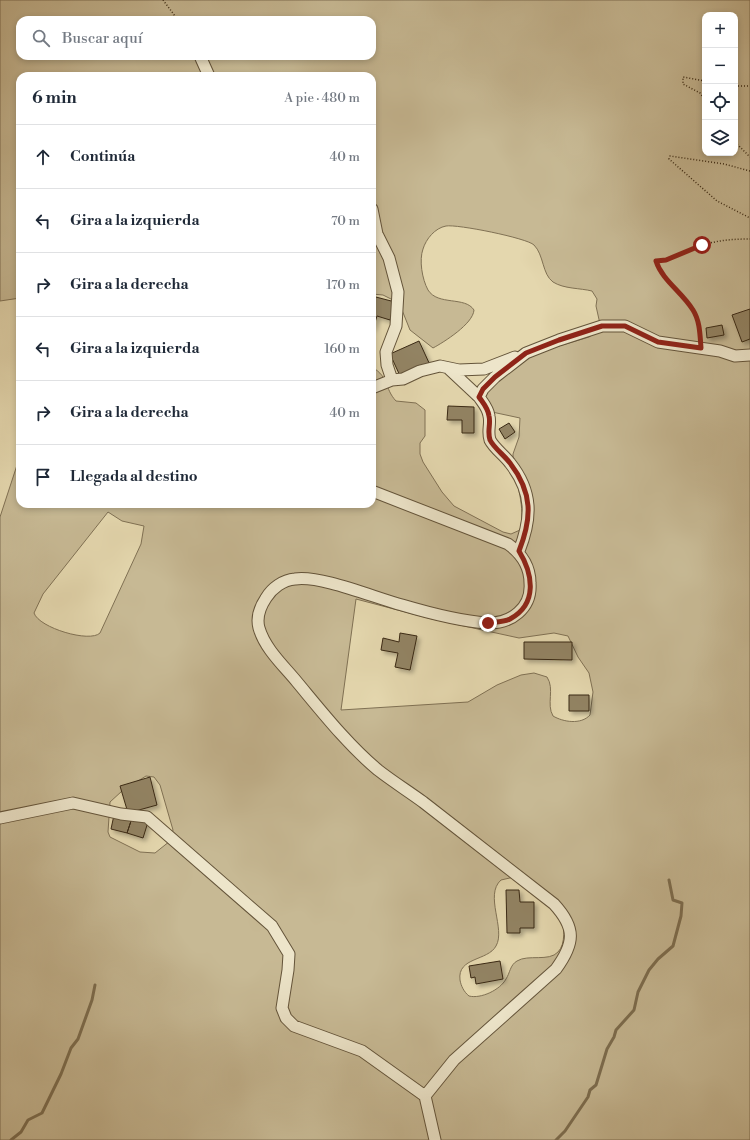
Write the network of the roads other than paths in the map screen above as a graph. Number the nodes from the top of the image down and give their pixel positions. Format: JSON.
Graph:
{"nodes":[{"id":1,"x":202,"y":60,"type":"edge"},
{"id":2,"x":207,"y":72,"type":"edge"},
{"id":3,"x":376,"y":229,"type":"edge"},
{"id":4,"x":526,"y":353,"type":"junction"},
{"id":5,"x":750,"y":355,"type":"edge"},
{"id":6,"x":448,"y":368,"type":"junction"},
{"id":7,"x":392,"y":380,"type":"junction"},
{"id":8,"x":376,"y":386,"type":"edge"},
{"id":9,"x":479,"y":397,"type":"junction"},
{"id":10,"x":376,"y":493,"type":"edge"},
{"id":11,"x":519,"y":551,"type":"junction"},
{"id":12,"x":0,"y":818,"type":"edge"},
{"id":13,"x":425,"y":1096,"type":"junction"},
{"id":14,"x":435,"y":1140,"type":"edge"}],
"edges":[{"from":1,"to":2,"type":"street"},
{"from":3,"to":7,"type":"street"},
{"from":4,"to":5,"type":"street"},
{"from":4,"to":6,"type":"street"},
{"from":4,"to":9,"type":"street"},
{"from":6,"to":7,"type":"street"},
{"from":6,"to":9,"type":"street"},
{"from":7,"to":8,"type":"street"},
{"from":9,"to":11,"type":"street"},
{"from":10,"to":11,"type":"street"},
{"from":11,"to":13,"type":"street"},
{"from":12,"to":13,"type":"street"},
{"from":13,"to":14,"type":"street"}]}
